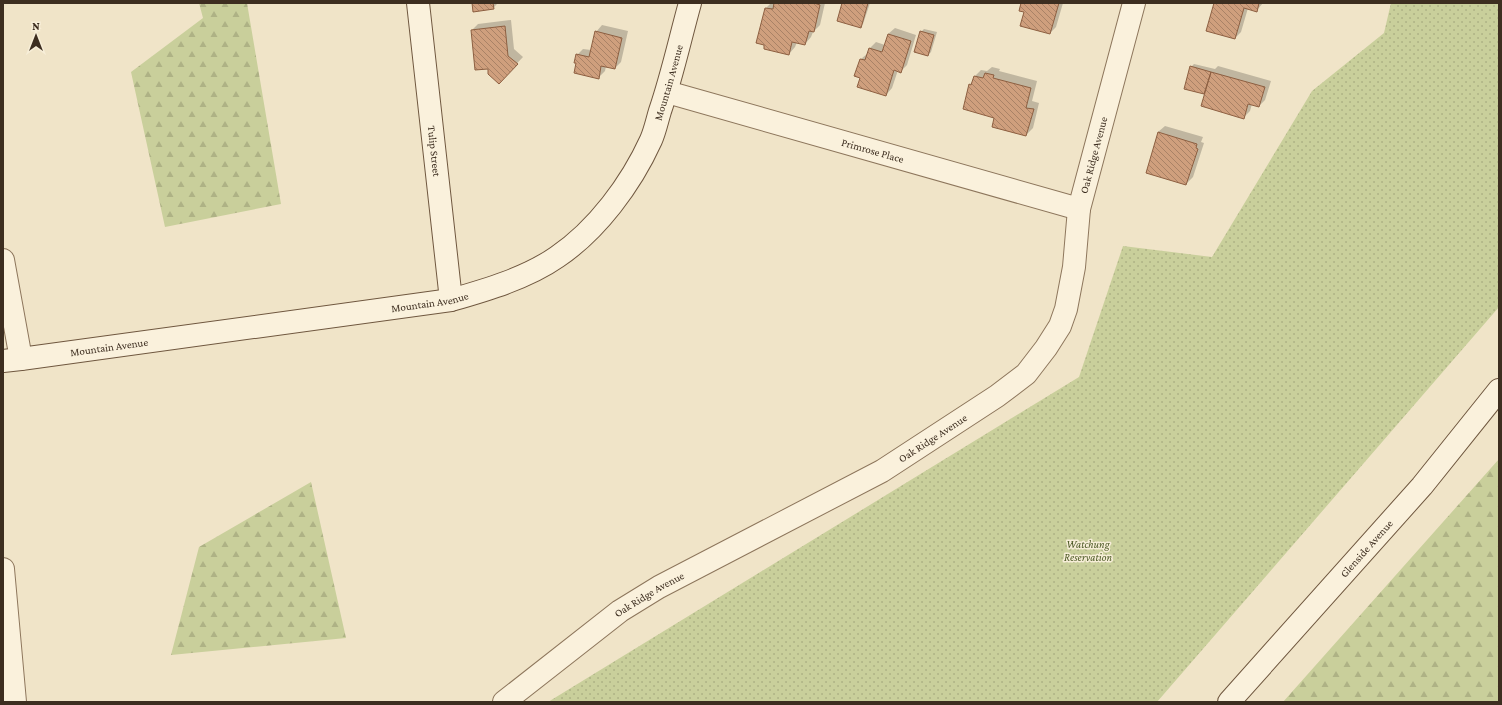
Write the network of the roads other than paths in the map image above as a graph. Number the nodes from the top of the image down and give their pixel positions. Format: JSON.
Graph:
{"nodes":[{"id":1,"x":418,"y":3,"type":"edge"},
{"id":2,"x":690,"y":3,"type":"edge"},
{"id":3,"x":1134,"y":3,"type":"edge"},
{"id":4,"x":667,"y":92,"type":"junction"},
{"id":5,"x":1078,"y":209,"type":"junction"},
{"id":6,"x":3,"y":260,"type":"edge"},
{"id":7,"x":451,"y":300,"type":"junction"},
{"id":8,"x":12,"y":360,"type":"edge"},
{"id":9,"x":1499,"y":390,"type":"edge"},
{"id":10,"x":3,"y":569,"type":"edge"},
{"id":11,"x":15,"y":702,"type":"edge"},
{"id":12,"x":504,"y":702,"type":"edge"},
{"id":13,"x":1229,"y":702,"type":"edge"}],
"edges":[{"from":1,"to":7,"type":"street","name":"Tulip Street"},
{"from":2,"to":4,"type":"street","name":"Mountain Avenue"},
{"from":3,"to":5,"type":"street","name":"Oak Ridge Avenue"},
{"from":4,"to":5,"type":"street","name":"Primrose Place"},
{"from":4,"to":7,"type":"street","name":"Mountain Avenue"},
{"from":5,"to":12,"type":"street","name":"Oak Ridge Avenue"},
{"from":6,"to":8,"type":"street"},
{"from":7,"to":8,"type":"street","name":"Mountain Avenue"},
{"from":9,"to":13,"type":"street","name":"Glenside Avenue"},
{"from":10,"to":11,"type":"street"}]}
